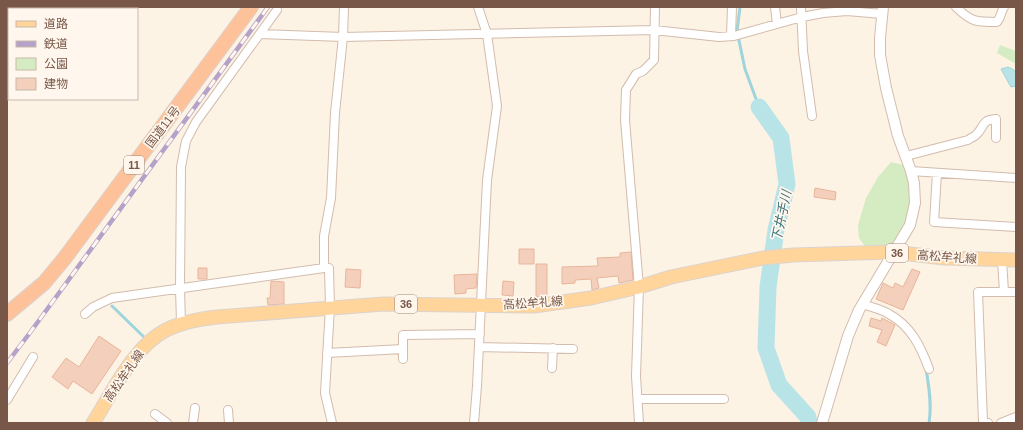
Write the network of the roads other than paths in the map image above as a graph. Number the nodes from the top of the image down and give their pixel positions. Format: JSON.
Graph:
{"nodes":[{"id":1,"x":251,"y":7,"type":"edge"},
{"id":2,"x":344,"y":7,"type":"edge"},
{"id":3,"x":478,"y":7,"type":"edge"},
{"id":4,"x":655,"y":7,"type":"edge"},
{"id":5,"x":732,"y":7,"type":"edge"},
{"id":6,"x":776,"y":7,"type":"edge"},
{"id":7,"x":801,"y":7,"type":"edge"},
{"id":8,"x":956,"y":7,"type":"edge"},
{"id":9,"x":1004,"y":7,"type":"edge"},
{"id":10,"x":277,"y":10,"type":"dead end"},
{"id":11,"x":883,"y":10,"type":"edge"},
{"id":12,"x":802,"y":17,"type":"junction"},
{"id":13,"x":776,"y":24,"type":"junction"},
{"id":14,"x":654,"y":30,"type":"junction"},
{"id":15,"x":260,"y":34,"type":"junction"},
{"id":16,"x":487,"y":34,"type":"junction"},
{"id":17,"x":732,"y":36,"type":"junction"},
{"id":18,"x":343,"y":37,"type":"junction"},
{"id":19,"x":812,"y":116,"type":"dead end"},
{"id":20,"x":996,"y":138,"type":"dead end"},
{"id":21,"x":906,"y":156,"type":"junction"},
{"id":22,"x":911,"y":172,"type":"junction"},
{"id":23,"x":937,"y":173,"type":"junction"},
{"id":24,"x":1016,"y":178,"type":"edge"},
{"id":25,"x":1016,"y":227,"type":"edge"},
{"id":26,"x":893,"y":252,"type":"junction"},
{"id":27,"x":1002,"y":260,"type":"junction"},
{"id":28,"x":1016,"y":260,"type":"edge"},
{"id":29,"x":324,"y":268,"type":"junction"},
{"id":30,"x":639,"y":287,"type":"junction"},
{"id":31,"x":180,"y":289,"type":"junction"},
{"id":32,"x":1004,"y":292,"type":"junction"},
{"id":33,"x":1016,"y":292,"type":"edge"},
{"id":34,"x":862,"y":304,"type":"junction"},
{"id":35,"x":481,"y":306,"type":"junction"},
{"id":36,"x":330,"y":308,"type":"junction"},
{"id":37,"x":7,"y":314,"type":"edge"},
{"id":38,"x":85,"y":314,"type":"dead end"},
{"id":39,"x":181,"y":323,"type":"junction"},
{"id":40,"x":480,"y":334,"type":"junction"},
{"id":41,"x":479,"y":347,"type":"junction"},
{"id":42,"x":553,"y":348,"type":"junction"},
{"id":43,"x":403,"y":349,"type":"junction"},
{"id":44,"x":573,"y":349,"type":"dead end"},
{"id":45,"x":327,"y":353,"type":"junction"},
{"id":46,"x":33,"y":357,"type":"dead end"},
{"id":47,"x":403,"y":359,"type":"dead end"},
{"id":48,"x":552,"y":368,"type":"dead end"},
{"id":49,"x":929,"y":369,"type":"dead end"},
{"id":50,"x":724,"y":398,"type":"dead end"},
{"id":51,"x":638,"y":399,"type":"junction"},
{"id":52,"x":7,"y":400,"type":"edge"},
{"id":53,"x":195,"y":408,"type":"dead end"},
{"id":54,"x":228,"y":410,"type":"dead end"},
{"id":55,"x":155,"y":414,"type":"dead end"},
{"id":56,"x":1016,"y":417,"type":"edge"},
{"id":57,"x":93,"y":423,"type":"edge"},
{"id":58,"x":167,"y":423,"type":"edge"},
{"id":59,"x":193,"y":423,"type":"edge"},
{"id":60,"x":229,"y":423,"type":"edge"},
{"id":61,"x":332,"y":423,"type":"edge"},
{"id":62,"x":474,"y":423,"type":"edge"},
{"id":63,"x":639,"y":423,"type":"edge"},
{"id":64,"x":822,"y":423,"type":"edge"},
{"id":65,"x":988,"y":423,"type":"edge"},
{"id":66,"x":1001,"y":423,"type":"edge"}],
"edges":[{"from":1,"to":37,"type":"highway","name":"国道11号","number":"11"},
{"from":2,"to":18,"type":"street"},
{"from":3,"to":16,"type":"street"},
{"from":4,"to":14,"type":"street"},
{"from":5,"to":17,"type":"street"},
{"from":6,"to":13,"type":"street"},
{"from":7,"to":12,"type":"street"},
{"from":8,"to":9,"type":"street"},
{"from":10,"to":15,"type":"street"},
{"from":11,"to":12,"type":"street"},
{"from":11,"to":21,"type":"street"},
{"from":12,"to":13,"type":"street"},
{"from":12,"to":19,"type":"street"},
{"from":13,"to":17,"type":"street"},
{"from":14,"to":16,"type":"street"},
{"from":14,"to":17,"type":"street"},
{"from":14,"to":30,"type":"street"},
{"from":15,"to":18,"type":"street"},
{"from":15,"to":31,"type":"street"},
{"from":16,"to":18,"type":"street"},
{"from":16,"to":35,"type":"street"},
{"from":18,"to":29,"type":"street"},
{"from":20,"to":21,"type":"street"},
{"from":21,"to":22,"type":"street"},
{"from":22,"to":23,"type":"street"},
{"from":22,"to":26,"type":"street"},
{"from":23,"to":24,"type":"street"},
{"from":23,"to":25,"type":"street"},
{"from":26,"to":27,"type":"main road","name":"高松牟礼線","number":"36"},
{"from":26,"to":30,"type":"main road","name":"高松牟礼線","number":"36"},
{"from":26,"to":34,"type":"street"},
{"from":27,"to":28,"type":"main road","name":"高松牟礼線","number":"36"},
{"from":27,"to":32,"type":"street"},
{"from":29,"to":31,"type":"street"},
{"from":29,"to":36,"type":"street"},
{"from":30,"to":35,"type":"main road","name":"高松牟礼線","number":"36"},
{"from":30,"to":51,"type":"street"},
{"from":31,"to":38,"type":"street"},
{"from":31,"to":39,"type":"street"},
{"from":32,"to":33,"type":"street"},
{"from":32,"to":65,"type":"street"},
{"from":34,"to":49,"type":"street"},
{"from":34,"to":64,"type":"street"},
{"from":35,"to":36,"type":"main road","name":"高松牟礼線","number":"36"},
{"from":35,"to":40,"type":"street"},
{"from":36,"to":39,"type":"main road","name":"高松牟礼線","number":"36"},
{"from":36,"to":45,"type":"street"},
{"from":39,"to":57,"type":"main road","name":"高松牟礼線","number":"36"},
{"from":40,"to":41,"type":"street"},
{"from":40,"to":43,"type":"street"},
{"from":41,"to":42,"type":"street"},
{"from":41,"to":62,"type":"street"},
{"from":42,"to":44,"type":"street"},
{"from":42,"to":48,"type":"street"},
{"from":43,"to":45,"type":"street"},
{"from":43,"to":47,"type":"street"},
{"from":45,"to":61,"type":"street"},
{"from":46,"to":52,"type":"street"},
{"from":50,"to":51,"type":"street"},
{"from":51,"to":63,"type":"street"},
{"from":53,"to":59,"type":"street"},
{"from":54,"to":60,"type":"street"},
{"from":55,"to":58,"type":"street"},
{"from":56,"to":66,"type":"street"}]}
